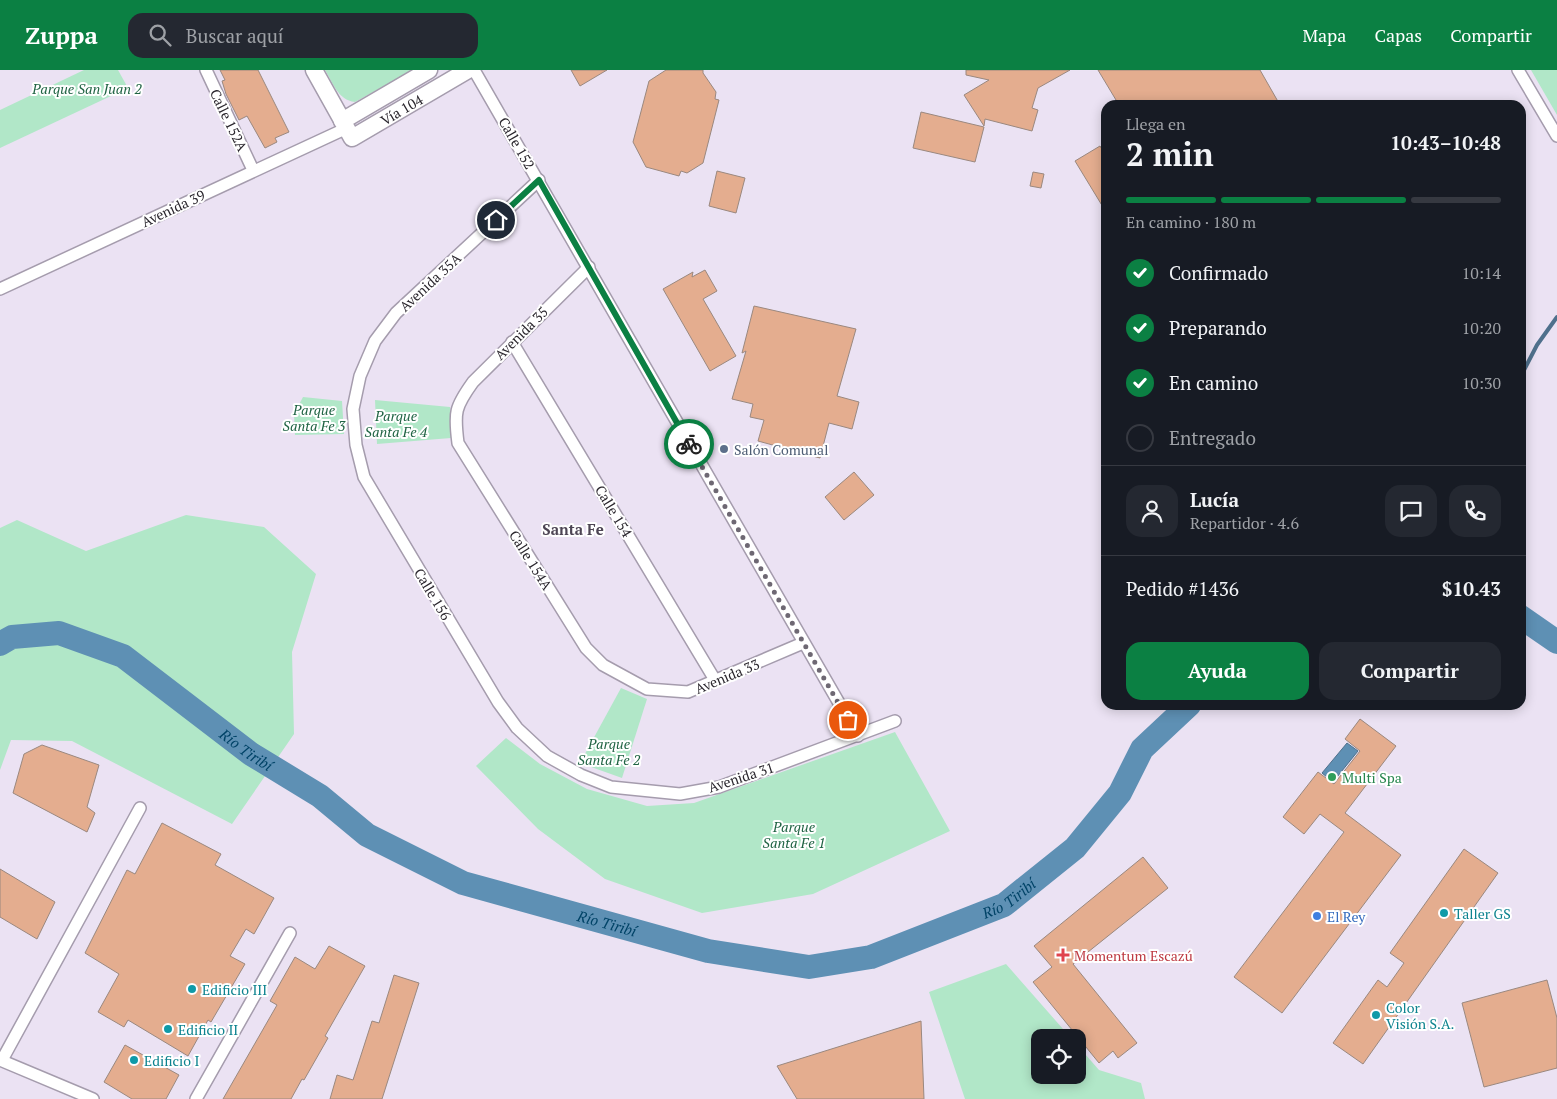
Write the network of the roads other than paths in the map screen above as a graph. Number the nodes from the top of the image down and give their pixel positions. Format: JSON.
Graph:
{"nodes":[{"id":1,"x":206,"y":70,"type":"edge"},
{"id":2,"x":314,"y":70,"type":"edge"},
{"id":3,"x":429,"y":70,"type":"edge"},
{"id":4,"x":468,"y":70,"type":"edge"},
{"id":5,"x":474,"y":70,"type":"edge"},
{"id":6,"x":1518,"y":70,"type":"edge"},
{"id":7,"x":344,"y":124,"type":"junction"},
{"id":8,"x":1557,"y":136,"type":"edge"},
{"id":9,"x":253,"y":170,"type":"junction"},
{"id":10,"x":539,"y":180,"type":"junction"},
{"id":11,"x":589,"y":267,"type":"junction"},
{"id":12,"x":0,"y":289,"type":"edge"},
{"id":13,"x":512,"y":342,"type":"junction"},
{"id":14,"x":360,"y":376,"type":"joint"},
{"id":15,"x":458,"y":403,"type":"joint"},
{"id":16,"x":803,"y":643,"type":"junction"},
{"id":17,"x":715,"y":680,"type":"junction"},
{"id":18,"x":647,"y":688,"type":"joint"},
{"id":19,"x":895,"y":721,"type":"dead end"},
{"id":20,"x":858,"y":736,"type":"junction"},
{"id":21,"x":581,"y":775,"type":"joint"},
{"id":22,"x":140,"y":808,"type":"dead end"},
{"id":23,"x":290,"y":933,"type":"dead end"},
{"id":24,"x":1,"y":1060,"type":"edge"},
{"id":25,"x":93,"y":1099,"type":"edge"},
{"id":26,"x":196,"y":1099,"type":"edge"}],
"edges":[{"from":1,"to":9,"type":"street","name":"Calle 152A"},
{"from":2,"to":7,"type":"main road"},
{"from":3,"to":7,"type":"main road","name":"Vía 104"},
{"from":4,"to":7,"type":"main road","name":"Vía 104"},
{"from":5,"to":10,"type":"street","name":"Calle 152"},
{"from":6,"to":8,"type":"street"},
{"from":7,"to":9,"type":"street","name":"Avenida 39"},
{"from":9,"to":12,"type":"street","name":"Avenida 39"},
{"from":10,"to":11,"type":"street","name":"Calle 152"},
{"from":10,"to":14,"type":"street","name":"Avenida 35A"},
{"from":11,"to":13,"type":"street","name":"Avenida 35"},
{"from":11,"to":16,"type":"street","name":"Calle 152"},
{"from":13,"to":15,"type":"street","name":"Avenida 35"},
{"from":13,"to":17,"type":"street","name":"Calle 154"},
{"from":14,"to":21,"type":"street","name":"Calle 156"},
{"from":15,"to":18,"type":"street","name":"Calle 154A"},
{"from":16,"to":17,"type":"street","name":"Avenida 33"},
{"from":16,"to":20,"type":"street","name":"Calle 152"},
{"from":17,"to":18,"type":"street","name":"Avenida 33"},
{"from":19,"to":20,"type":"street","name":"Avenida 31"},
{"from":20,"to":21,"type":"street","name":"Avenida 31"},
{"from":22,"to":24,"type":"street"},
{"from":23,"to":26,"type":"street"},
{"from":24,"to":25,"type":"street"}]}
